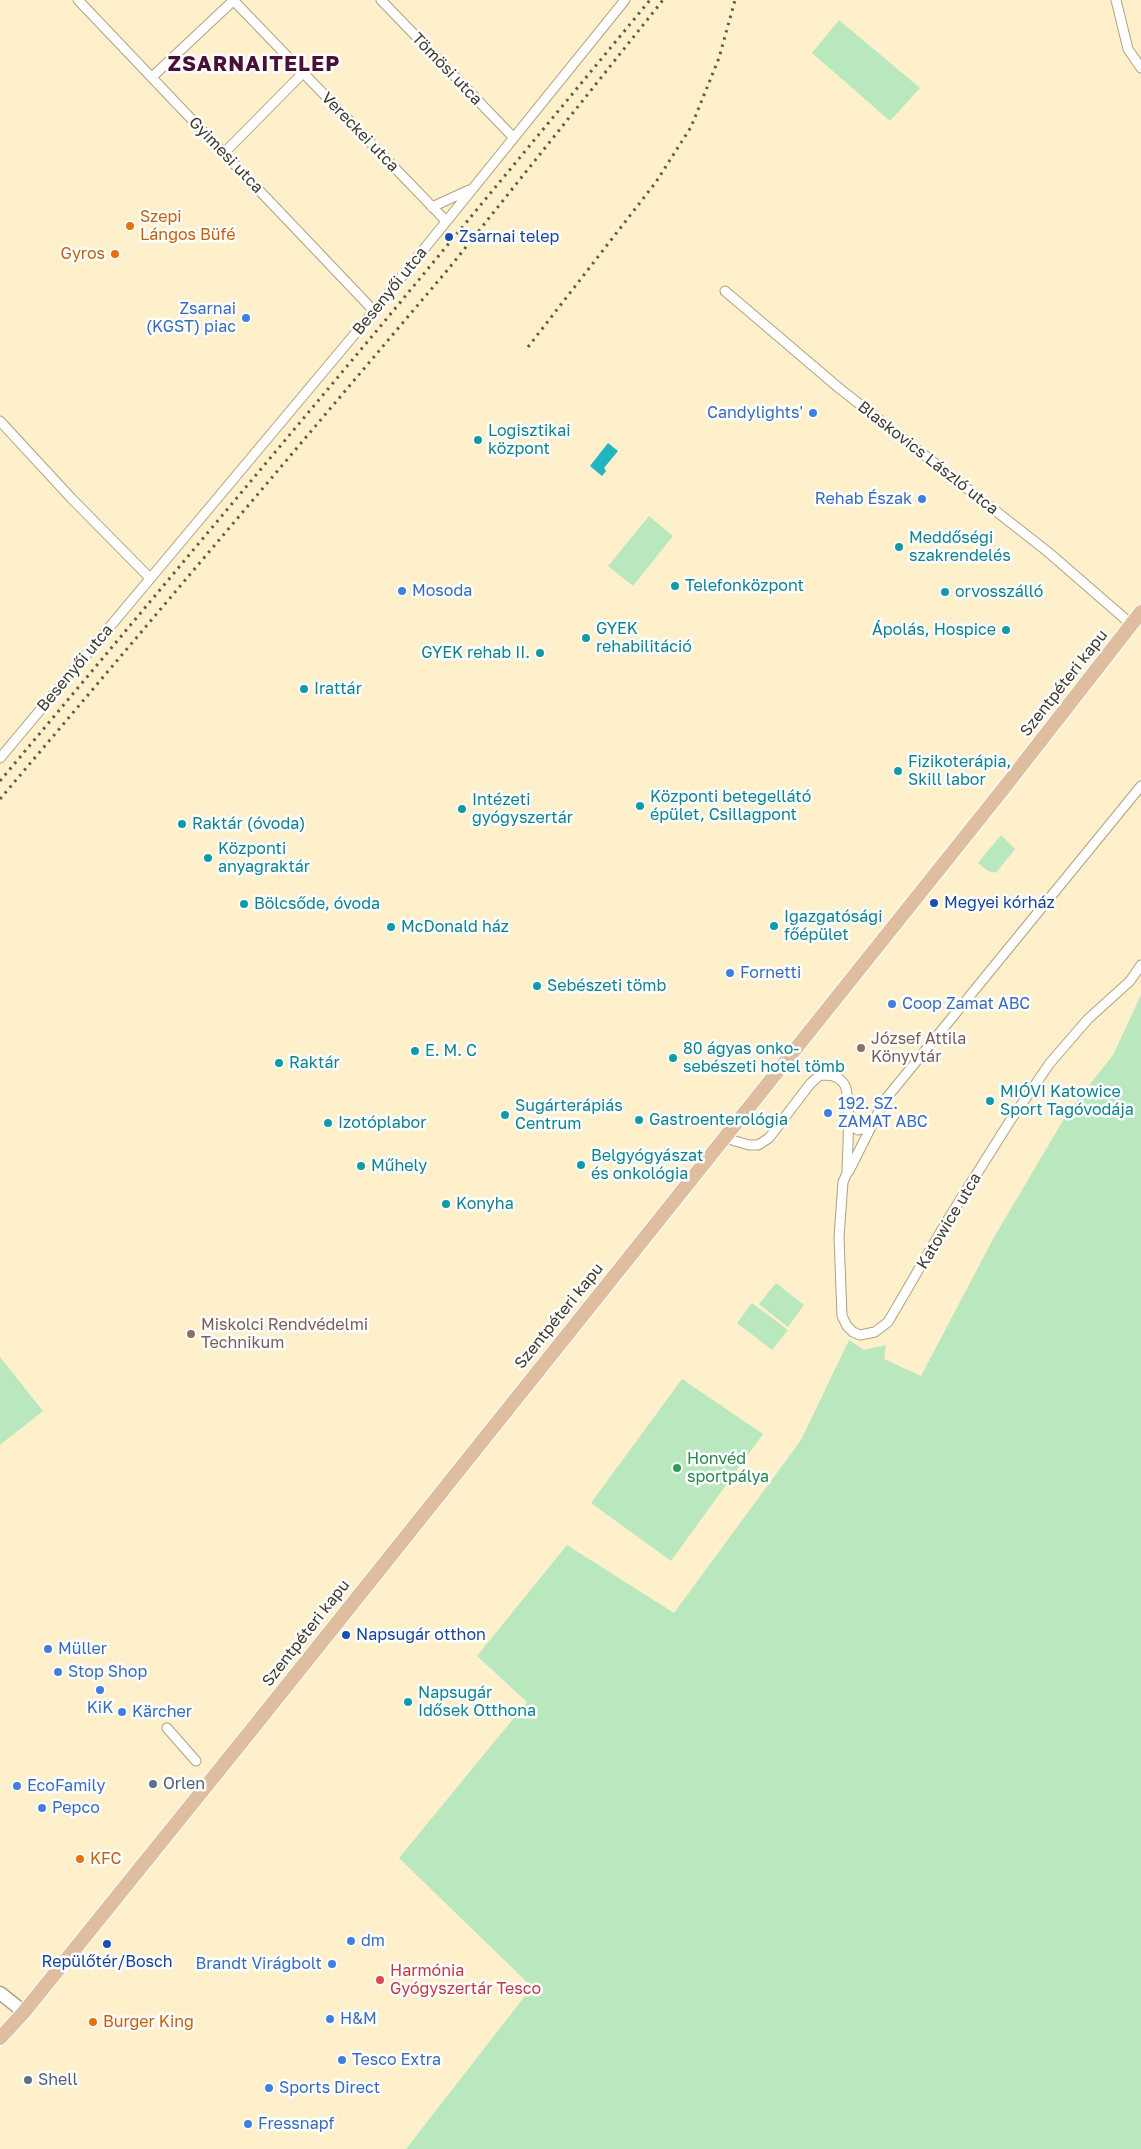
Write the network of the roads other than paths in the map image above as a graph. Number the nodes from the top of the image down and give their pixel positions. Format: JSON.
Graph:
{"nodes":[{"id":1,"x":78,"y":0,"type":"edge"},
{"id":2,"x":234,"y":0,"type":"edge"},
{"id":3,"x":381,"y":0,"type":"edge"},
{"id":4,"x":625,"y":0,"type":"edge"},
{"id":5,"x":1116,"y":0,"type":"edge"},
{"id":6,"x":1141,"y":68,"type":"edge"},
{"id":7,"x":304,"y":73,"type":"junction"},
{"id":8,"x":152,"y":77,"type":"junction"},
{"id":9,"x":513,"y":137,"type":"junction"},
{"id":10,"x":224,"y":153,"type":"junction"},
{"id":11,"x":471,"y":189,"type":"junction"},
{"id":12,"x":432,"y":207,"type":"junction"},
{"id":13,"x":446,"y":221,"type":"junction"},
{"id":14,"x":725,"y":291,"type":"dead end"},
{"id":15,"x":374,"y":311,"type":"junction"},
{"id":16,"x":0,"y":421,"type":"edge"},
{"id":17,"x":150,"y":578,"type":"junction"},
{"id":18,"x":1141,"y":612,"type":"edge"},
{"id":19,"x":1131,"y":624,"type":"junction"},
{"id":20,"x":0,"y":758,"type":"edge"},
{"id":21,"x":1141,"y":786,"type":"edge"},
{"id":22,"x":1141,"y":966,"type":"edge"},
{"id":23,"x":847,"y":1117,"type":"junction"},
{"id":24,"x":871,"y":1126,"type":"junction"},
{"id":25,"x":725,"y":1138,"type":"junction"},
{"id":26,"x":848,"y":1173,"type":"junction"},
{"id":27,"x":167,"y":1728,"type":"dead end"},
{"id":28,"x":196,"y":1761,"type":"dead end"},
{"id":29,"x":0,"y":1993,"type":"edge"},
{"id":30,"x":24,"y":2012,"type":"junction"},
{"id":31,"x":0,"y":2038,"type":"edge"}],
"edges":[{"from":1,"to":8,"type":"street","name":"Gyimesi utca"},
{"from":2,"to":7,"type":"street","name":"Vereckei utca"},
{"from":2,"to":8,"type":"street"},
{"from":3,"to":9,"type":"street","name":"Tömösi utca"},
{"from":4,"to":9,"type":"street","name":"Besenyői utca"},
{"from":5,"to":6,"type":"street"},
{"from":7,"to":10,"type":"street"},
{"from":7,"to":12,"type":"street","name":"Vereckei utca"},
{"from":8,"to":10,"type":"street","name":"Gyimesi utca"},
{"from":9,"to":11,"type":"street","name":"Besenyői utca"},
{"from":10,"to":15,"type":"street","name":"Gyimesi utca"},
{"from":11,"to":12,"type":"street"},
{"from":11,"to":13,"type":"street","name":"Besenyői utca"},
{"from":12,"to":13,"type":"street","name":"Vereckei utca"},
{"from":13,"to":15,"type":"street","name":"Besenyői utca"},
{"from":14,"to":19,"type":"street","name":"Blaskovics László utca"},
{"from":15,"to":17,"type":"street","name":"Besenyői utca"},
{"from":16,"to":17,"type":"street"},
{"from":17,"to":20,"type":"street","name":"Besenyői utca"},
{"from":18,"to":19,"type":"main road","name":"Szentpéteri kapu"},
{"from":19,"to":25,"type":"main road","name":"Szentpéteri kapu"},
{"from":21,"to":24,"type":"street","name":"Katowice utca"},
{"from":22,"to":26,"type":"street","name":"Katowice utca"},
{"from":23,"to":24,"type":"street"},
{"from":23,"to":25,"type":"street","name":"Katowice utca"},
{"from":23,"to":26,"type":"street","name":"Katowice utca"},
{"from":24,"to":26,"type":"street","name":"Katowice utca"},
{"from":25,"to":30,"type":"main road","name":"Szentpéteri kapu"},
{"from":27,"to":28,"type":"street"},
{"from":29,"to":30,"type":"street"},
{"from":30,"to":31,"type":"main road","name":"Szentpéteri kapu"}]}
